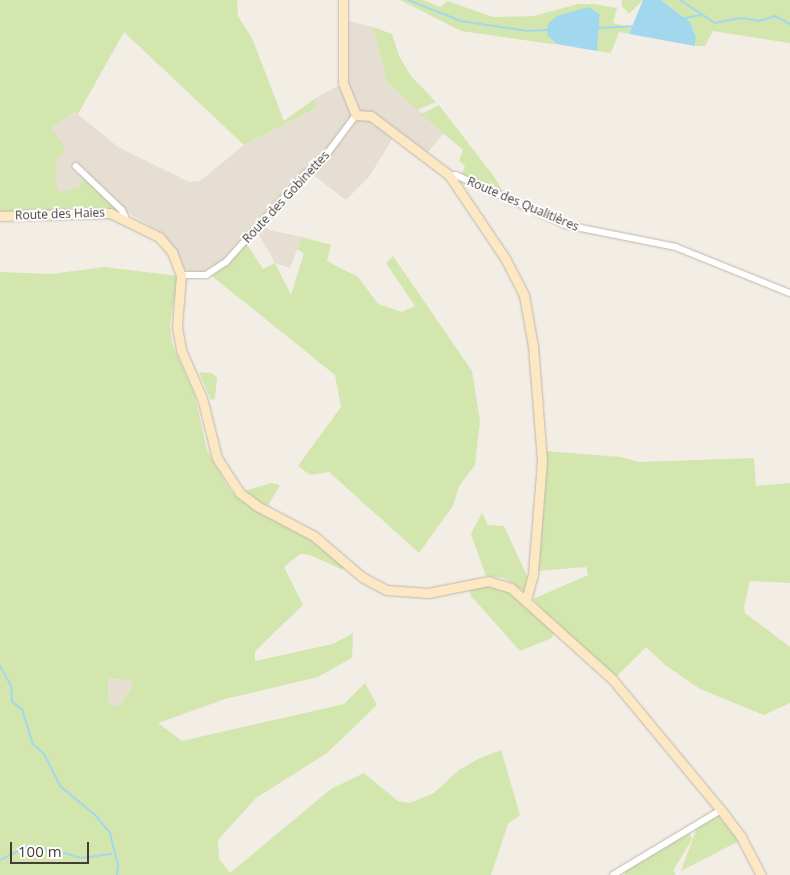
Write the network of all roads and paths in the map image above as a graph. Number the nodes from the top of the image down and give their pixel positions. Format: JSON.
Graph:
{"nodes":[{"id":1,"x":343,"y":0,"type":"edge"},
{"id":2,"x":356,"y":115,"type":"junction"},
{"id":3,"x":76,"y":166,"type":"dead end"},
{"id":4,"x":449,"y":175,"type":"junction"},
{"id":5,"x":0,"y":216,"type":"edge"},
{"id":6,"x":126,"y":218,"type":"junction"},
{"id":7,"x":181,"y":274,"type":"junction"},
{"id":8,"x":790,"y":293,"type":"edge"},
{"id":9,"x":526,"y":601,"type":"junction"},
{"id":10,"x":721,"y":810,"type":"junction"},
{"id":11,"x":613,"y":875,"type":"edge"},
{"id":12,"x":761,"y":875,"type":"edge"}],
"edges":[{"from":1,"to":2,"type":"street"},
{"from":2,"to":4,"type":"street","name":"Route des Qualitières"},
{"from":2,"to":7,"type":"street","name":"Route des Gobinettes"},
{"from":3,"to":6,"type":"street"},
{"from":4,"to":8,"type":"street","name":"Route des Qualitières"},
{"from":4,"to":9,"type":"street"},
{"from":5,"to":6,"type":"street","name":"Route des Haies"},
{"from":6,"to":7,"type":"street","name":"Route des Haies"},
{"from":7,"to":9,"type":"street"},
{"from":9,"to":10,"type":"street"},
{"from":10,"to":11,"type":"street"},
{"from":10,"to":12,"type":"street"}]}
